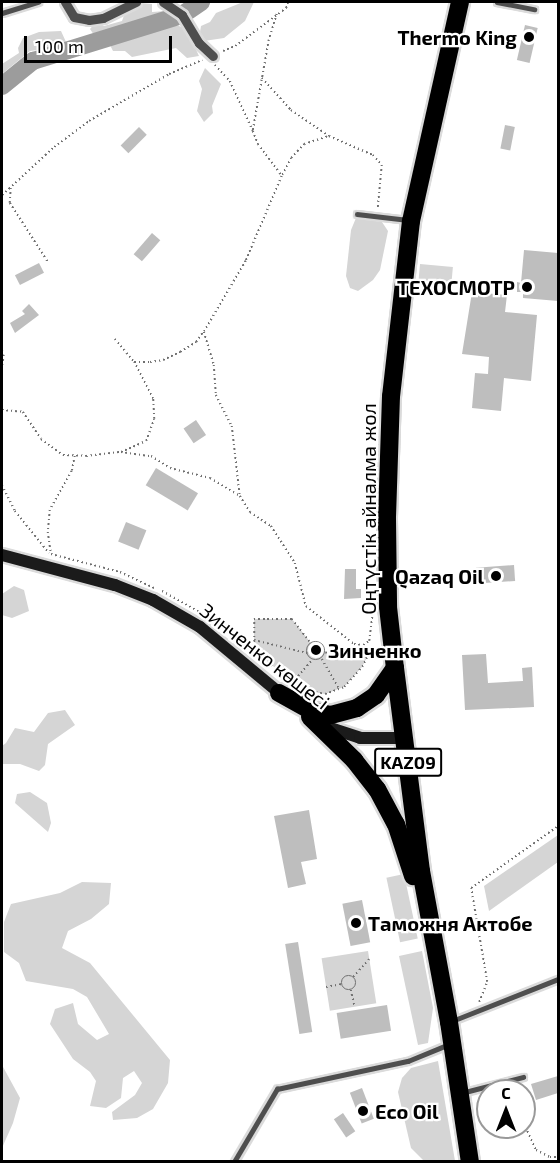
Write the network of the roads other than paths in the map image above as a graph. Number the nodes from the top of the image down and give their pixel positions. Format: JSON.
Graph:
{"nodes":[{"id":1,"x":38,"y":2,"type":"edge"},
{"id":2,"x":65,"y":2,"type":"edge"},
{"id":3,"x":136,"y":2,"type":"edge"},
{"id":4,"x":163,"y":2,"type":"edge"},
{"id":5,"x":460,"y":2,"type":"edge"},
{"id":6,"x":497,"y":2,"type":"edge"},
{"id":7,"x":534,"y":9,"type":"dead end"},
{"id":8,"x":2,"y":14,"type":"edge"},
{"id":9,"x":209,"y":57,"type":"road end"},
{"id":10,"x":357,"y":214,"type":"dead end"},
{"id":11,"x":411,"y":221,"type":"junction"},
{"id":12,"x":2,"y":555,"type":"edge"},
{"id":13,"x":395,"y":668,"type":"junction"},
{"id":14,"x":286,"y":688,"type":"junction"},
{"id":15,"x":310,"y":717,"type":"junction"},
{"id":16,"x":405,"y":738,"type":"junction"},
{"id":17,"x":428,"y":918,"type":"junction"},
{"id":18,"x":558,"y":979,"type":"edge"},
{"id":19,"x":449,"y":1022,"type":"junction"},
{"id":20,"x":452,"y":1042,"type":"junction"},
{"id":21,"x":523,"y":1077,"type":"dead end"},
{"id":22,"x":459,"y":1094,"type":"junction"},
{"id":23,"x":234,"y":1161,"type":"edge"},
{"id":24,"x":470,"y":1161,"type":"edge"}],
"edges":[{"from":1,"to":8,"type":"lane"},
{"from":2,"to":3,"type":"street"},
{"from":4,"to":9,"type":"street"},
{"from":5,"to":11,"type":"highway","name":"Оңтүстік айналма жол","number":"KAZ09"},
{"from":6,"to":7,"type":"lane"},
{"from":10,"to":11,"type":"lane"},
{"from":11,"to":13,"type":"highway","name":"Оңтүстік айналма жол","number":"KAZ09"},
{"from":12,"to":14,"type":"main road","name":"Зинченко көшесі"},
{"from":13,"to":14,"type":"highway"},
{"from":13,"to":16,"type":"highway","name":"Оңтүстік айналма жол","number":"KAZ09"},
{"from":14,"to":15,"type":"main road","name":"Зинченко көшесі"},
{"from":15,"to":16,"type":"main road","name":"Зинченко көшесі"},
{"from":15,"to":17,"type":"highway"},
{"from":16,"to":17,"type":"highway","name":"Оңтүстік айналма жол","number":"KAZ09"},
{"from":17,"to":19,"type":"highway","name":"Оңтүстік айналма жол","number":"KAZ09"},
{"from":18,"to":19,"type":"lane"},
{"from":19,"to":20,"type":"highway","name":"Оңтүстік айналма жол","number":"KAZ09"},
{"from":20,"to":22,"type":"highway","name":"Оңтүстік айналма жол","number":"KAZ09"},
{"from":20,"to":23,"type":"lane"},
{"from":21,"to":22,"type":"lane"},
{"from":22,"to":24,"type":"highway","name":"Оңтүстік айналма жол","number":"KAZ09"}]}
